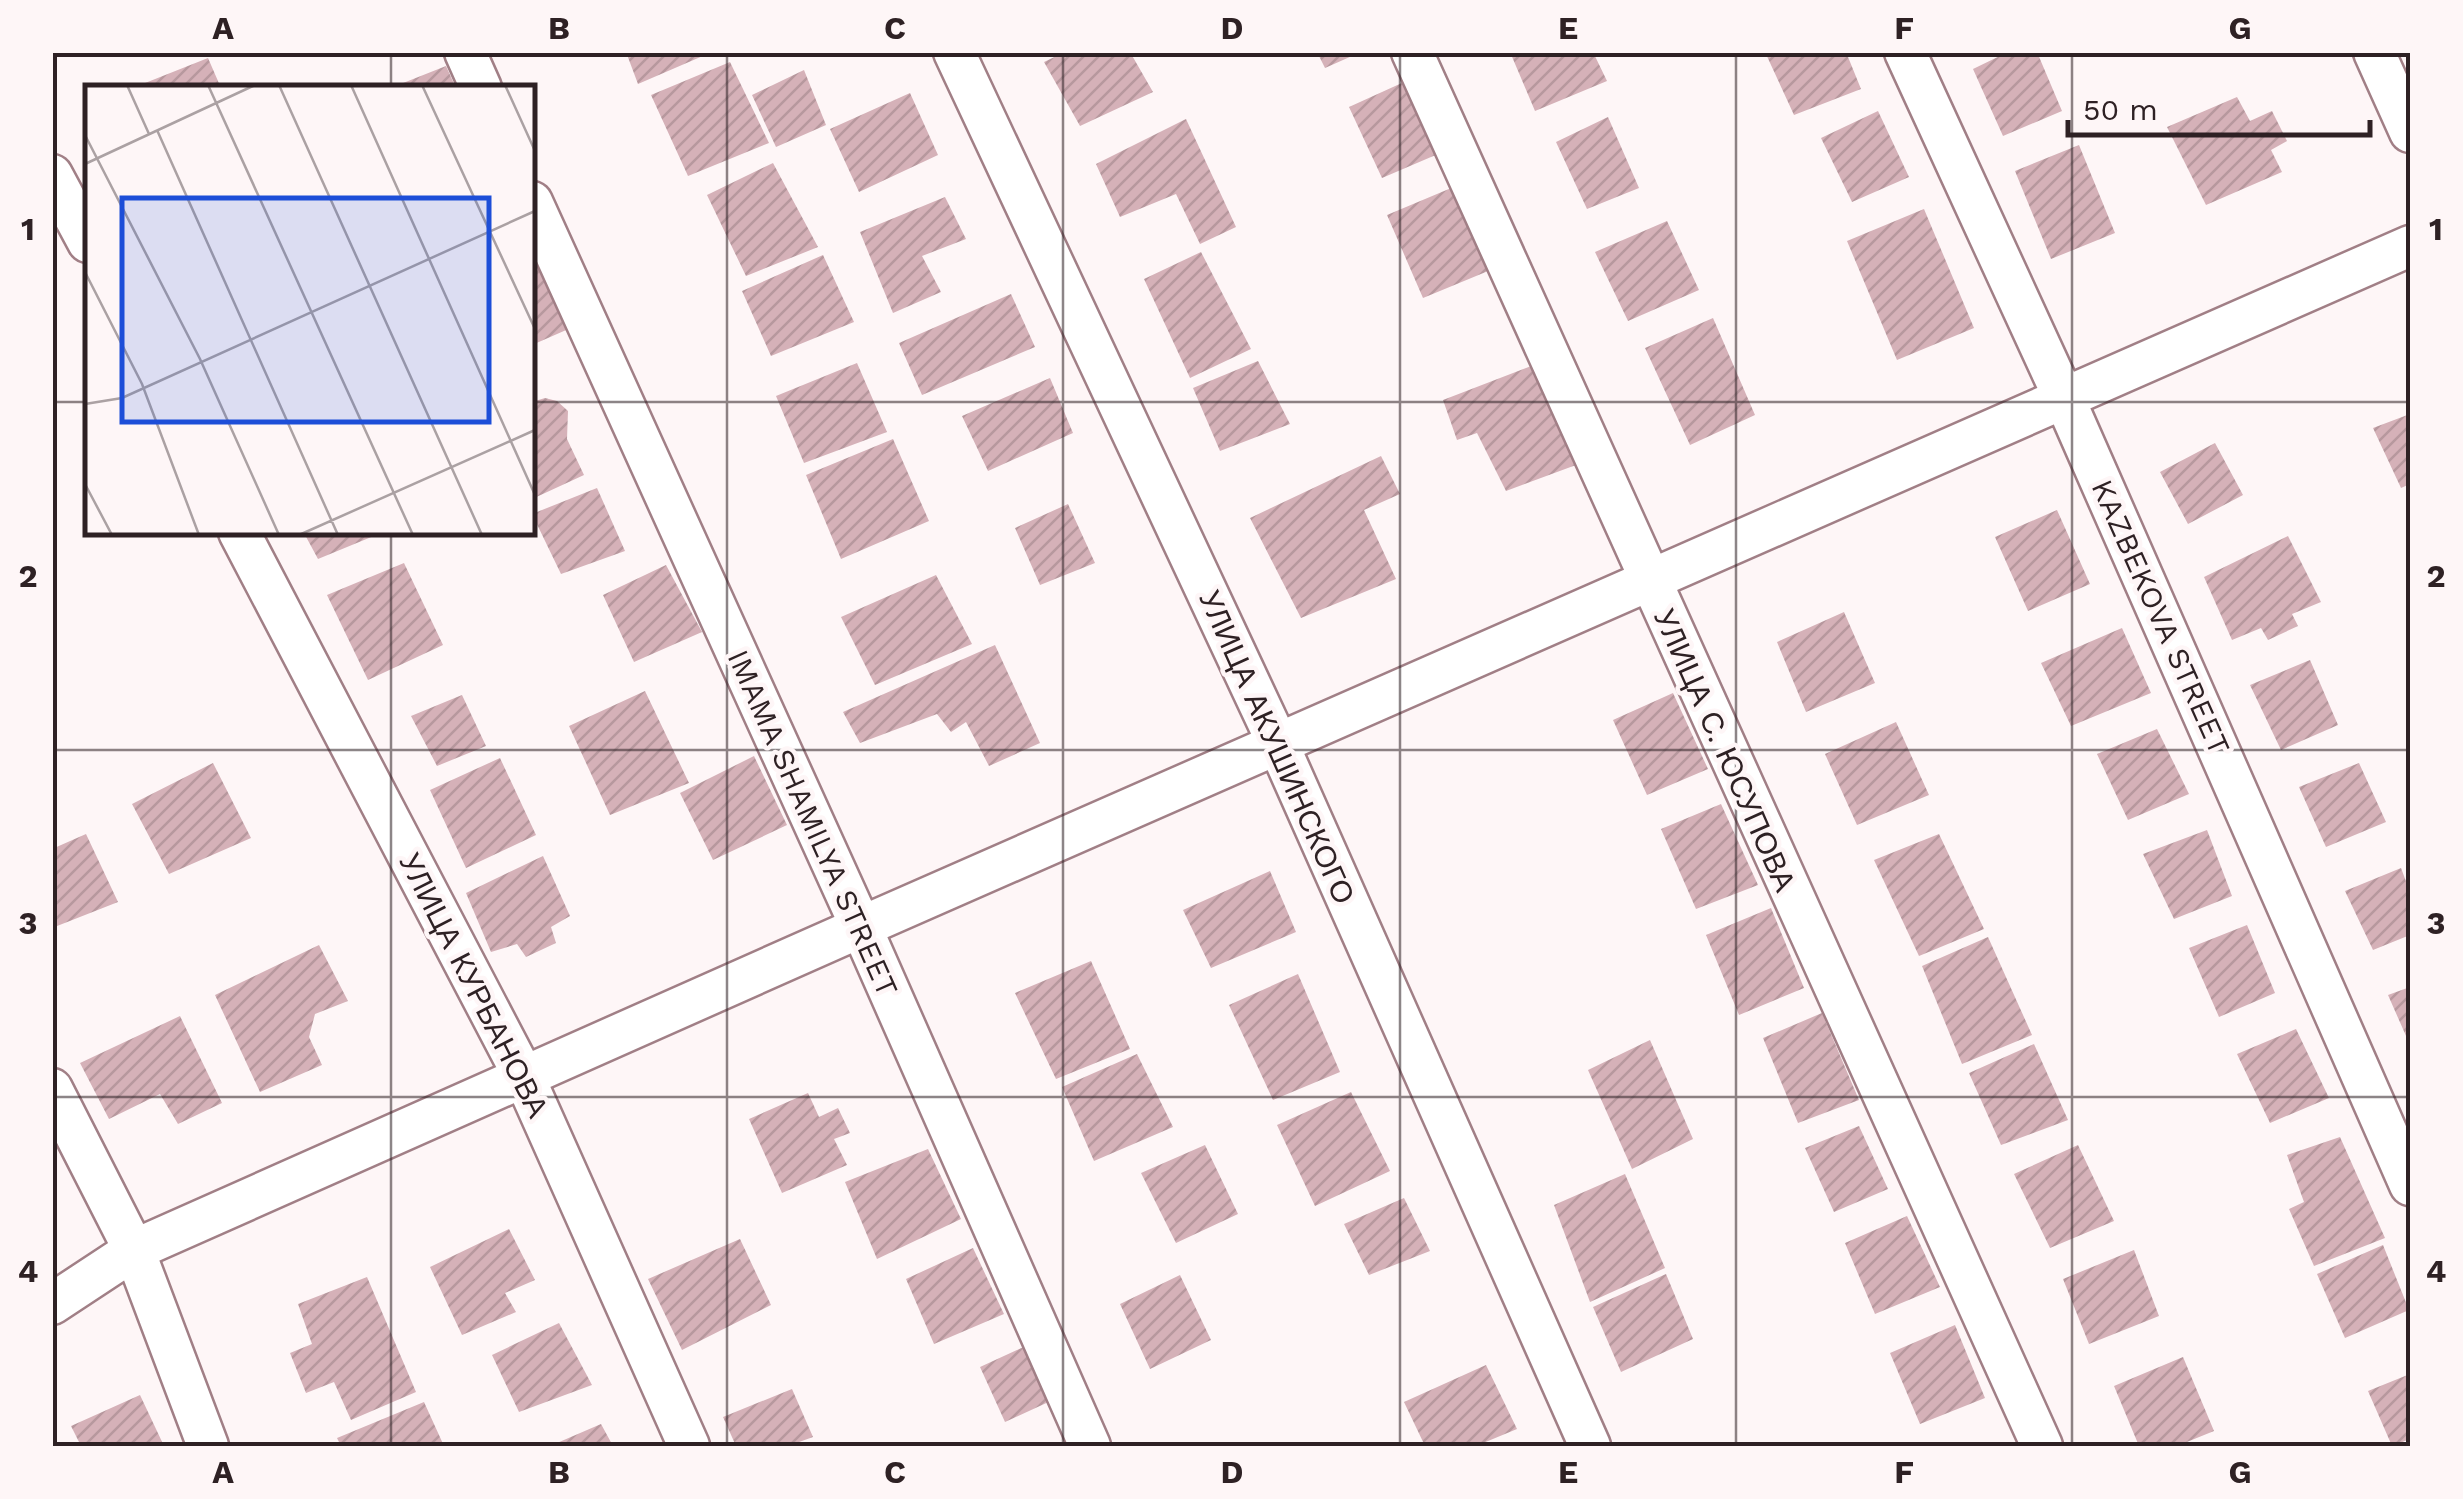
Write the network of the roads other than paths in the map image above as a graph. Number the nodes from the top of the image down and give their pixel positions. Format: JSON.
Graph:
{"nodes":[{"id":1,"x":465,"y":52,"type":"edge"},
{"id":2,"x":954,"y":52,"type":"edge"},
{"id":3,"x":1412,"y":52,"type":"edge"},
{"id":4,"x":1905,"y":52,"type":"edge"},
{"id":5,"x":2374,"y":52,"type":"edge"},
{"id":6,"x":479,"y":85,"type":"edge"},
{"id":7,"x":2410,"y":132,"type":"edge"},
{"id":8,"x":52,"y":175,"type":"edge"},
{"id":9,"x":535,"y":209,"type":"edge"},
{"id":10,"x":85,"y":236,"type":"edge"},
{"id":11,"x":2410,"y":246,"type":"edge"},
{"id":12,"x":2064,"y":398,"type":"junction"},
{"id":13,"x":242,"y":535,"type":"edge"},
{"id":14,"x":1648,"y":581,"type":"junction"},
{"id":15,"x":1278,"y":744,"type":"junction"},
{"id":16,"x":861,"y":927,"type":"junction"},
{"id":17,"x":524,"y":1077,"type":"junction"},
{"id":18,"x":52,"y":1089,"type":"edge"},
{"id":19,"x":2410,"y":1185,"type":"edge"},
{"id":20,"x":134,"y":1250,"type":"junction"},
{"id":21,"x":52,"y":1304,"type":"edge"},
{"id":22,"x":208,"y":1446,"type":"edge"},
{"id":23,"x":689,"y":1446,"type":"edge"},
{"id":24,"x":1090,"y":1446,"type":"edge"},
{"id":25,"x":1590,"y":1446,"type":"edge"},
{"id":26,"x":2042,"y":1446,"type":"edge"}],
"edges":[{"from":1,"to":6,"type":"street"},
{"from":2,"to":15,"type":"street","name":"УЛИЦА АКУШИНСКОГО"},
{"from":3,"to":14,"type":"street","name":"УЛИЦА С. ЮСУПОВА"},
{"from":4,"to":12,"type":"street","name":"KAZBEKOVA STREET"},
{"from":5,"to":7,"type":"street"},
{"from":8,"to":10,"type":"street"},
{"from":9,"to":16,"type":"street","name":"IMAMA SHAMILYA STREET"},
{"from":11,"to":12,"type":"street"},
{"from":12,"to":14,"type":"street"},
{"from":12,"to":19,"type":"street","name":"KAZBEKOVA STREET"},
{"from":13,"to":17,"type":"street","name":"УЛИЦА КУРБАНОВА"},
{"from":14,"to":15,"type":"street"},
{"from":14,"to":26,"type":"street","name":"УЛИЦА С. ЮСУПОВА"},
{"from":15,"to":16,"type":"street"},
{"from":15,"to":25,"type":"street","name":"УЛИЦА АКУШИНСКОГО"},
{"from":16,"to":17,"type":"street"},
{"from":16,"to":24,"type":"street","name":"IMAMA SHAMILYA STREET"},
{"from":17,"to":20,"type":"street"},
{"from":17,"to":23,"type":"street","name":"УЛИЦА КУРБАНОВА"},
{"from":18,"to":20,"type":"street"},
{"from":20,"to":21,"type":"street"},
{"from":20,"to":22,"type":"street"}]}
